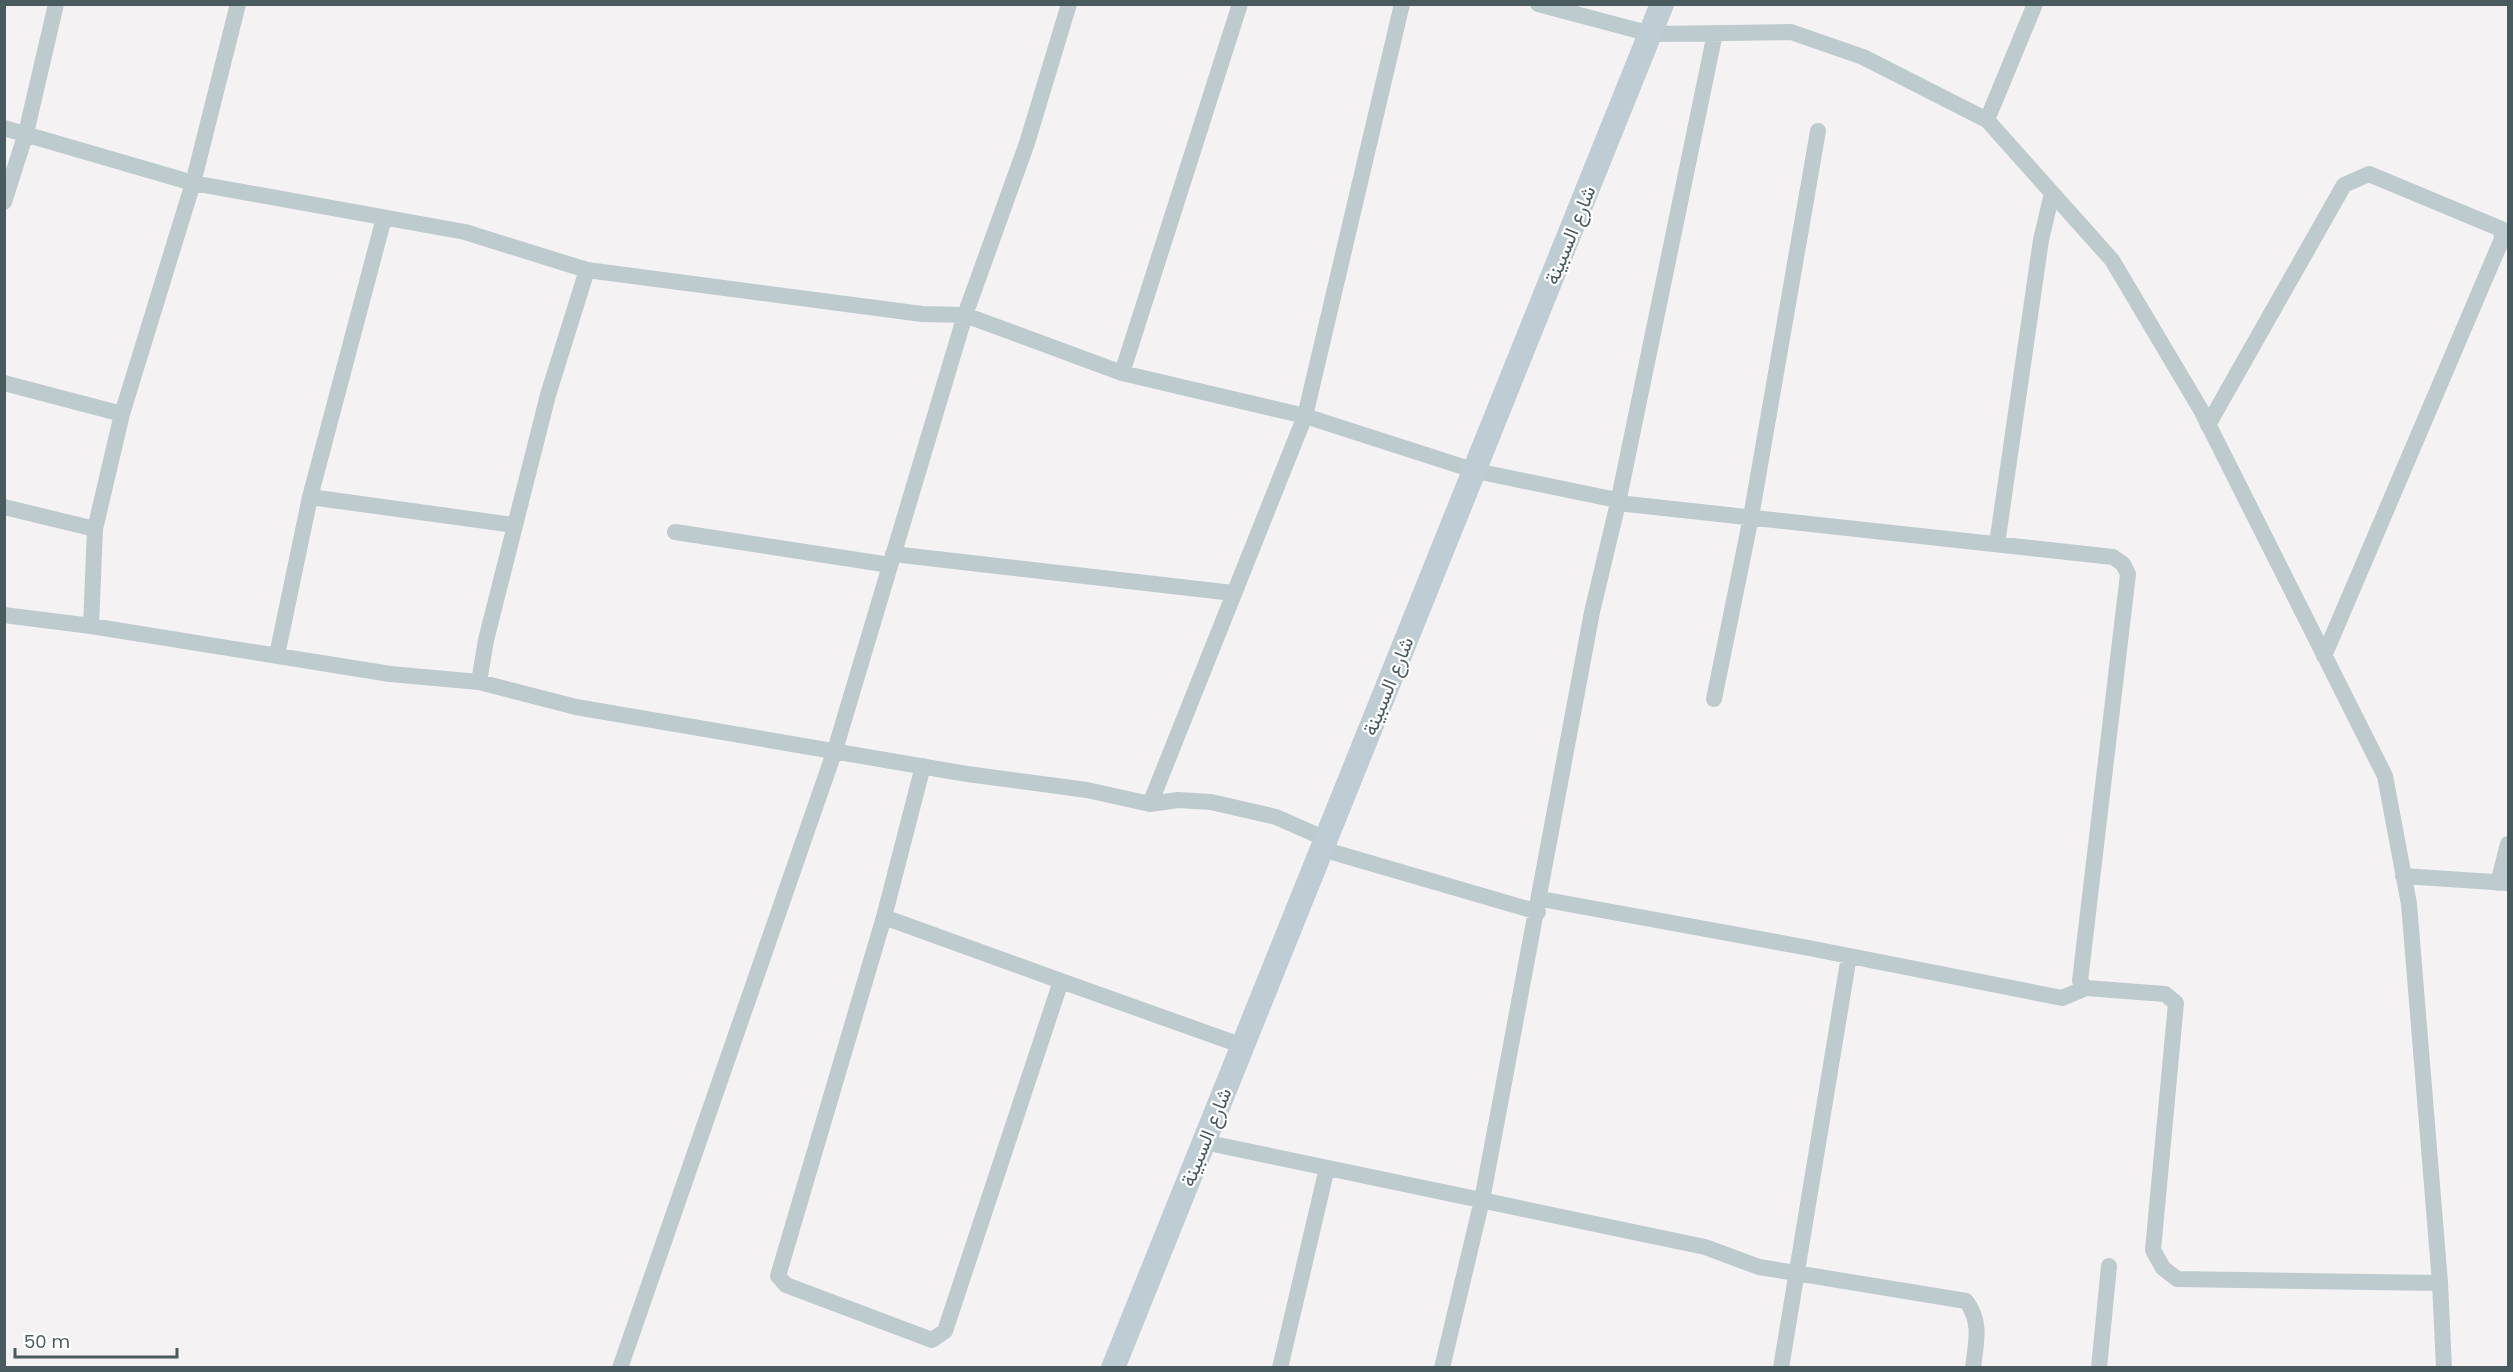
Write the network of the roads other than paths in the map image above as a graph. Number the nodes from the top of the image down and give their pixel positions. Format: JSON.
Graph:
{"nodes":[{"id":1,"x":56,"y":4,"type":"edge"},
{"id":2,"x":238,"y":4,"type":"edge"},
{"id":3,"x":1069,"y":4,"type":"edge"},
{"id":4,"x":1240,"y":4,"type":"edge"},
{"id":5,"x":1402,"y":4,"type":"edge"},
{"id":6,"x":1538,"y":4,"type":"edge"},
{"id":7,"x":1662,"y":4,"type":"edge"},
{"id":8,"x":2035,"y":4,"type":"edge"},
{"id":9,"x":1715,"y":33,"type":"junction"},
{"id":10,"x":1651,"y":34,"type":"junction"},
{"id":11,"x":1987,"y":120,"type":"junction"},
{"id":12,"x":4,"y":128,"type":"edge"},
{"id":13,"x":1818,"y":131,"type":"dead end"},
{"id":14,"x":26,"y":133,"type":"junction"},
{"id":15,"x":193,"y":183,"type":"junction"},
{"id":16,"x":2052,"y":193,"type":"junction"},
{"id":17,"x":4,"y":202,"type":"edge"},
{"id":18,"x":384,"y":218,"type":"junction"},
{"id":19,"x":2505,"y":229,"type":"edge"},
{"id":20,"x":587,"y":270,"type":"junction"},
{"id":21,"x":965,"y":315,"type":"junction"},
{"id":22,"x":1122,"y":374,"type":"junction"},
{"id":23,"x":4,"y":383,"type":"edge"},
{"id":24,"x":122,"y":414,"type":"junction"},
{"id":25,"x":1305,"y":416,"type":"junction"},
{"id":26,"x":2208,"y":425,"type":"junction"},
{"id":27,"x":1476,"y":471,"type":"junction"},
{"id":28,"x":310,"y":497,"type":"junction"},
{"id":29,"x":1618,"y":503,"type":"junction"},
{"id":30,"x":4,"y":507,"type":"edge"},
{"id":31,"x":1751,"y":517,"type":"junction"},
{"id":32,"x":514,"y":525,"type":"junction"},
{"id":33,"x":95,"y":529,"type":"junction"},
{"id":34,"x":675,"y":532,"type":"dead end"},
{"id":35,"x":1997,"y":544,"type":"junction"},
{"id":36,"x":892,"y":560,"type":"junction"},
{"id":37,"x":1233,"y":593,"type":"junction"},
{"id":38,"x":4,"y":615,"type":"edge"},
{"id":39,"x":91,"y":626,"type":"junction"},
{"id":40,"x":277,"y":655,"type":"junction"},
{"id":41,"x":2324,"y":656,"type":"junction"},
{"id":42,"x":479,"y":682,"type":"junction"},
{"id":43,"x":1714,"y":699,"type":"dead end"},
{"id":44,"x":835,"y":750,"type":"junction"},
{"id":45,"x":923,"y":766,"type":"junction"},
{"id":46,"x":1150,"y":804,"type":"junction"},
{"id":47,"x":1324,"y":844,"type":"junction"},
{"id":48,"x":2508,"y":844,"type":"edge"},
{"id":49,"x":2403,"y":876,"type":"junction"},
{"id":50,"x":2503,"y":883,"type":"edge"},
{"id":51,"x":1539,"y":906,"type":"junction"},
{"id":52,"x":884,"y":916,"type":"junction"},
{"id":53,"x":1849,"y":956,"type":"junction"},
{"id":54,"x":1061,"y":981,"type":"junction"},
{"id":55,"x":2086,"y":988,"type":"junction"},
{"id":56,"x":1243,"y":1046,"type":"junction"},
{"id":57,"x":1204,"y":1142,"type":"junction"},
{"id":58,"x":1327,"y":1168,"type":"junction"},
{"id":59,"x":1482,"y":1200,"type":"junction"},
{"id":60,"x":2109,"y":1266,"type":"dead end"},
{"id":61,"x":1795,"y":1274,"type":"junction"},
{"id":62,"x":2440,"y":1283,"type":"junction"},
{"id":63,"x":620,"y":1368,"type":"edge"},
{"id":64,"x":1113,"y":1368,"type":"edge"},
{"id":65,"x":1280,"y":1368,"type":"edge"},
{"id":66,"x":1442,"y":1368,"type":"edge"},
{"id":67,"x":1781,"y":1368,"type":"edge"},
{"id":68,"x":1973,"y":1368,"type":"edge"},
{"id":69,"x":2099,"y":1368,"type":"edge"},
{"id":70,"x":2444,"y":1368,"type":"edge"}],
"edges":[{"from":1,"to":14,"type":"street"},
{"from":2,"to":15,"type":"street"},
{"from":3,"to":21,"type":"street"},
{"from":4,"to":22,"type":"street"},
{"from":5,"to":25,"type":"street"},
{"from":6,"to":10,"type":"street"},
{"from":7,"to":10,"type":"main road","name":"شارع السبينة"},
{"from":8,"to":11,"type":"street"},
{"from":9,"to":10,"type":"street"},
{"from":9,"to":11,"type":"street"},
{"from":9,"to":29,"type":"street"},
{"from":10,"to":27,"type":"main road","name":"شارع السبينة"},
{"from":11,"to":16,"type":"street"},
{"from":12,"to":14,"type":"street"},
{"from":13,"to":31,"type":"street"},
{"from":14,"to":15,"type":"street"},
{"from":14,"to":17,"type":"street"},
{"from":15,"to":18,"type":"street"},
{"from":15,"to":24,"type":"street"},
{"from":16,"to":26,"type":"street"},
{"from":16,"to":35,"type":"street"},
{"from":18,"to":20,"type":"street"},
{"from":18,"to":28,"type":"street"},
{"from":19,"to":26,"type":"street"},
{"from":19,"to":41,"type":"street"},
{"from":20,"to":21,"type":"street"},
{"from":20,"to":32,"type":"street"},
{"from":21,"to":22,"type":"street"},
{"from":21,"to":36,"type":"street"},
{"from":22,"to":25,"type":"street"},
{"from":23,"to":24,"type":"street"},
{"from":24,"to":33,"type":"street"},
{"from":25,"to":27,"type":"street"},
{"from":25,"to":37,"type":"street"},
{"from":26,"to":41,"type":"street"},
{"from":27,"to":29,"type":"street"},
{"from":27,"to":47,"type":"main road","name":"شارع السبينة"},
{"from":28,"to":32,"type":"street"},
{"from":28,"to":40,"type":"street"},
{"from":29,"to":31,"type":"street"},
{"from":29,"to":51,"type":"street"},
{"from":30,"to":33,"type":"street"},
{"from":31,"to":35,"type":"street"},
{"from":31,"to":43,"type":"street"},
{"from":32,"to":42,"type":"street"},
{"from":33,"to":39,"type":"street"},
{"from":34,"to":36,"type":"street"},
{"from":35,"to":55,"type":"street"},
{"from":36,"to":37,"type":"street"},
{"from":36,"to":44,"type":"street"},
{"from":37,"to":46,"type":"street"},
{"from":38,"to":39,"type":"street"},
{"from":39,"to":40,"type":"street"},
{"from":40,"to":42,"type":"street"},
{"from":41,"to":49,"type":"street"},
{"from":42,"to":44,"type":"street"},
{"from":44,"to":45,"type":"street"},
{"from":44,"to":63,"type":"street"},
{"from":45,"to":46,"type":"street"},
{"from":45,"to":52,"type":"street"},
{"from":46,"to":47,"type":"street"},
{"from":47,"to":51,"type":"street"},
{"from":47,"to":56,"type":"main road","name":"شارع السبينة"},
{"from":48,"to":50,"type":"street"},
{"from":49,"to":50,"type":"street"},
{"from":49,"to":62,"type":"street"},
{"from":51,"to":53,"type":"street"},
{"from":51,"to":59,"type":"street"},
{"from":52,"to":54,"type":"street"},
{"from":52,"to":54,"type":"street"},
{"from":53,"to":55,"type":"street"},
{"from":53,"to":61,"type":"street"},
{"from":54,"to":56,"type":"street"},
{"from":55,"to":62,"type":"street"},
{"from":56,"to":57,"type":"main road","name":"شارع السبينة"},
{"from":57,"to":58,"type":"street"},
{"from":57,"to":64,"type":"main road","name":"شارع السبينة"},
{"from":58,"to":59,"type":"street"},
{"from":58,"to":65,"type":"street"},
{"from":59,"to":61,"type":"street"},
{"from":59,"to":66,"type":"street"},
{"from":60,"to":69,"type":"street"},
{"from":61,"to":67,"type":"street"},
{"from":61,"to":68,"type":"street"},
{"from":62,"to":70,"type":"street"}]}
